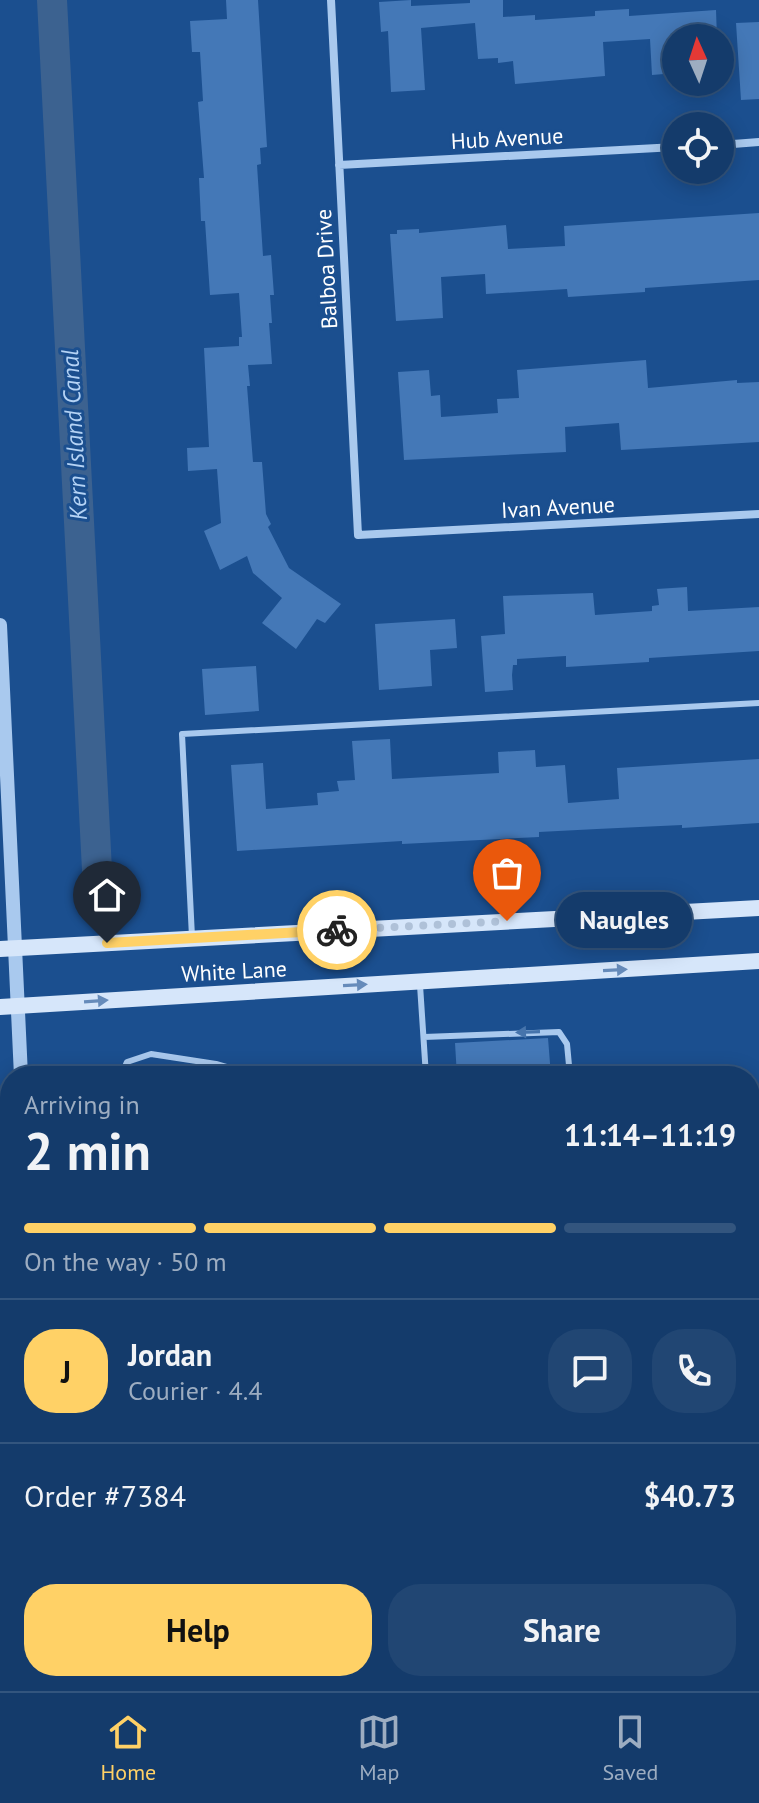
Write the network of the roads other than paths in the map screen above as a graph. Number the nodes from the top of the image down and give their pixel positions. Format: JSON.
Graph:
{"nodes":[{"id":1,"x":331,"y":0,"type":"edge"},
{"id":2,"x":759,"y":142,"type":"edge"},
{"id":3,"x":734,"y":144,"type":"edge"},
{"id":4,"x":662,"y":148,"type":"edge"},
{"id":5,"x":339,"y":165,"type":"junction"},
{"id":6,"x":759,"y":514,"type":"edge"},
{"id":7,"x":358,"y":535,"type":"joint"},
{"id":8,"x":0,"y":625,"type":"edge"},
{"id":9,"x":0,"y":690,"type":"edge"},
{"id":10,"x":759,"y":703,"type":"edge"},
{"id":11,"x":4,"y":708,"type":"junction"},
{"id":12,"x":759,"y":908,"type":"edge"},
{"id":13,"x":192,"y":938,"type":"junction"},
{"id":14,"x":8,"y":949,"type":"edge"},
{"id":15,"x":759,"y":961,"type":"edge"},
{"id":16,"x":420,"y":981,"type":"junction"},
{"id":17,"x":18,"y":1006,"type":"junction"},
{"id":18,"x":0,"y":1007,"type":"edge"},
{"id":19,"x":424,"y":1037,"type":"junction"},
{"id":20,"x":21,"y":1066,"type":"edge"},
{"id":21,"x":125,"y":1066,"type":"edge"},
{"id":22,"x":223,"y":1066,"type":"edge"},
{"id":23,"x":425,"y":1066,"type":"edge"},
{"id":24,"x":569,"y":1066,"type":"edge"}],
"edges":[{"from":1,"to":5,"type":"street","name":"Balboa Drive"},
{"from":2,"to":3,"type":"street"},
{"from":4,"to":5,"type":"street","name":"Hub Avenue"},
{"from":5,"to":7,"type":"street","name":"Balboa Drive"},
{"from":6,"to":7,"type":"street","name":"Ivan Avenue"},
{"from":8,"to":11,"type":"street"},
{"from":9,"to":11,"type":"street"},
{"from":10,"to":13,"type":"lane"},
{"from":11,"to":14,"type":"street"},
{"from":12,"to":13,"type":"main road","name":"White Lane"},
{"from":13,"to":14,"type":"main road","name":"White Lane"},
{"from":14,"to":17,"type":"street"},
{"from":16,"to":15,"type":"main road","name":"White Lane","one_way":true},
{"from":17,"to":16,"type":"main road","name":"White Lane","one_way":true},
{"from":16,"to":19,"type":"lane"},
{"from":17,"to":18,"type":"main road","name":"White Lane"},
{"from":17,"to":20,"type":"street"},
{"from":19,"to":23,"type":"lane"},
{"from":24,"to":19,"type":"lane","one_way":true},
{"from":21,"to":22,"type":"lane"}]}
